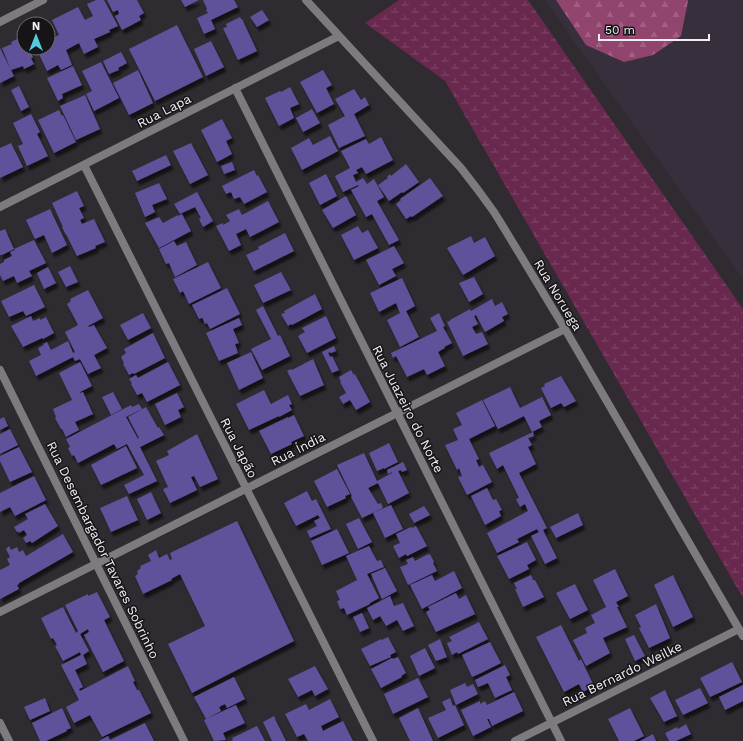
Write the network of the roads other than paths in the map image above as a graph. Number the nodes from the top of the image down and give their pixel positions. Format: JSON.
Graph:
{"nodes":[{"id":1,"x":43,"y":0,"type":"edge"},
{"id":2,"x":306,"y":0,"type":"edge"},
{"id":3,"x":0,"y":22,"type":"edge"},
{"id":4,"x":339,"y":36,"type":"junction"},
{"id":5,"x":235,"y":88,"type":"junction"},
{"id":6,"x":84,"y":165,"type":"junction"},
{"id":7,"x":0,"y":207,"type":"edge"},
{"id":8,"x":565,"y":329,"type":"junction"},
{"id":9,"x":0,"y":370,"type":"edge"},
{"id":10,"x":397,"y":413,"type":"junction"},
{"id":11,"x":246,"y":489,"type":"junction"},
{"id":12,"x":96,"y":564,"type":"junction"},
{"id":13,"x":0,"y":612,"type":"edge"},
{"id":14,"x":741,"y":633,"type":"edge"},
{"id":15,"x":552,"y":723,"type":"junction"},
{"id":16,"x":0,"y":724,"type":"edge"},
{"id":17,"x":9,"y":741,"type":"edge"},
{"id":18,"x":184,"y":741,"type":"edge"},
{"id":19,"x":373,"y":741,"type":"edge"},
{"id":20,"x":515,"y":741,"type":"edge"},
{"id":21,"x":561,"y":741,"type":"edge"}],
"edges":[{"from":1,"to":3,"type":"street"},
{"from":2,"to":4,"type":"street","name":"Rua Noruega"},
{"from":4,"to":5,"type":"street","name":"Rua Lapa"},
{"from":4,"to":8,"type":"street","name":"Rua Noruega"},
{"from":5,"to":6,"type":"street","name":"Rua Lapa"},
{"from":5,"to":10,"type":"street","name":"Rua Juazeiro do Norte"},
{"from":6,"to":7,"type":"street","name":"Rua Lapa"},
{"from":6,"to":11,"type":"street","name":"Rua Japão"},
{"from":8,"to":10,"type":"street","name":"Rua Índia"},
{"from":8,"to":14,"type":"street","name":"Rua Noruega"},
{"from":9,"to":12,"type":"street","name":"Rua Desembargador Tavares Sobrinho"},
{"from":10,"to":11,"type":"street","name":"Rua Índia"},
{"from":10,"to":15,"type":"street","name":"Rua Juazeiro do Norte"},
{"from":11,"to":12,"type":"street","name":"Rua Índia"},
{"from":11,"to":19,"type":"street","name":"Rua Japão"},
{"from":12,"to":13,"type":"street","name":"Rua Índia"},
{"from":12,"to":18,"type":"street","name":"Rua Desembargador Tavares Sobrinho"},
{"from":14,"to":15,"type":"street","name":"Rua Bernardo Weilke"},
{"from":15,"to":20,"type":"street","name":"Rua Bernardo Weilke"},
{"from":15,"to":21,"type":"street","name":"Rua Juazeiro do Norte"},
{"from":16,"to":17,"type":"street"}]}
